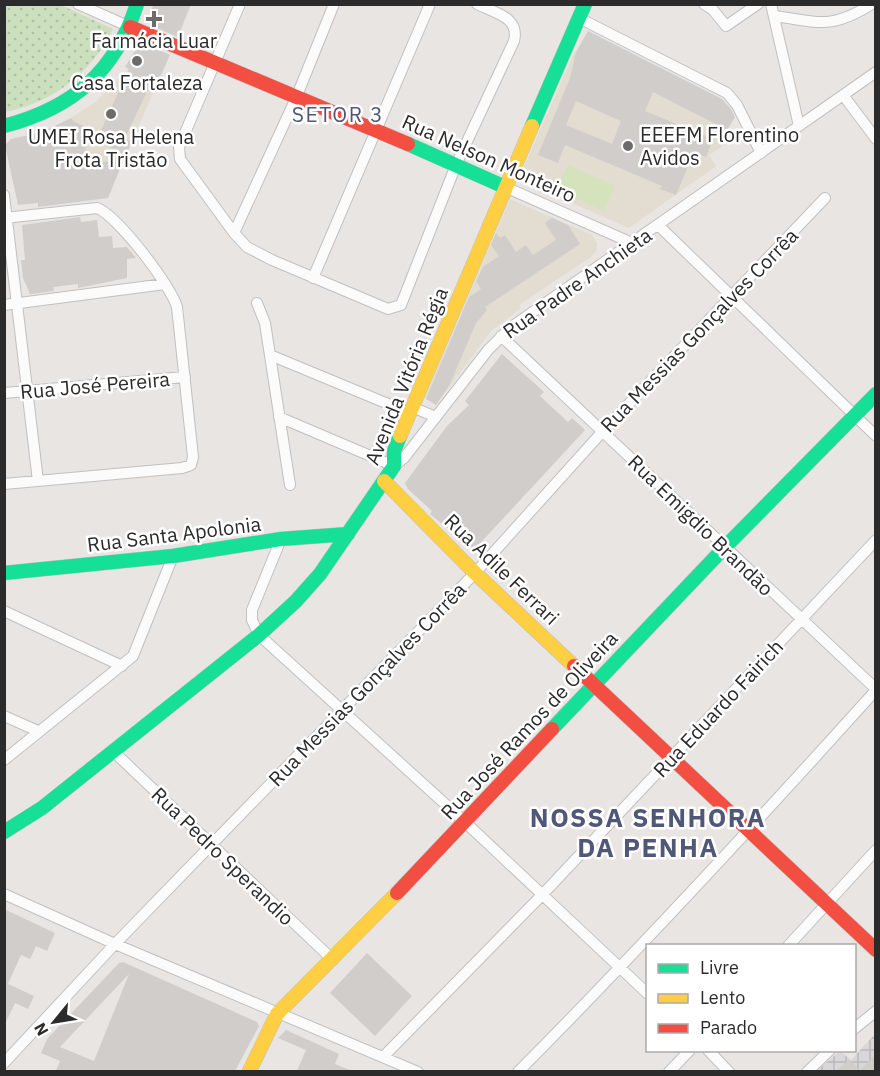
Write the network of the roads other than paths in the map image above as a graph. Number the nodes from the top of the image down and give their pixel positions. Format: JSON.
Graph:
{"nodes":[{"id":1,"x":78,"y":4,"type":"edge"},
{"id":2,"x":137,"y":4,"type":"edge"},
{"id":3,"x":240,"y":4,"type":"edge"},
{"id":4,"x":334,"y":4,"type":"edge"},
{"id":5,"x":430,"y":4,"type":"edge"},
{"id":6,"x":477,"y":4,"type":"edge"},
{"id":7,"x":585,"y":4,"type":"edge"},
{"id":8,"x":704,"y":4,"type":"edge"},
{"id":9,"x":758,"y":4,"type":"edge"},
{"id":10,"x":771,"y":4,"type":"edge"},
{"id":11,"x":872,"y":4,"type":"edge"},
{"id":12,"x":774,"y":16,"type":"junction"},
{"id":13,"x":579,"y":18,"type":"junction"},
{"id":14,"x":129,"y":27,"type":"junction"},
{"id":15,"x":214,"y":63,"type":"junction"},
{"id":16,"x":876,"y":72,"type":"edge"},
{"id":17,"x":843,"y":95,"type":"junction"},
{"id":18,"x":296,"y":98,"type":"junction"},
{"id":19,"x":4,"y":126,"type":"edge"},
{"id":20,"x":799,"y":126,"type":"junction"},
{"id":21,"x":377,"y":130,"type":"junction"},
{"id":22,"x":876,"y":139,"type":"edge"},
{"id":23,"x":761,"y":153,"type":"junction"},
{"id":24,"x":456,"y":165,"type":"junction"},
{"id":25,"x":505,"y":187,"type":"junction"},
{"id":26,"x":4,"y":195,"type":"edge"},
{"id":27,"x":825,"y":198,"type":"dead end"},
{"id":28,"x":6,"y":218,"type":"edge"},
{"id":29,"x":659,"y":226,"type":"junction"},
{"id":30,"x":234,"y":233,"type":"junction"},
{"id":31,"x":632,"y":243,"type":"junction"},
{"id":32,"x":314,"y":278,"type":"junction"},
{"id":33,"x":165,"y":284,"type":"junction"},
{"id":34,"x":732,"y":294,"type":"junction"},
{"id":35,"x":257,"y":303,"type":"dead end"},
{"id":36,"x":18,"y":304,"type":"junction"},
{"id":37,"x":4,"y":305,"type":"edge"},
{"id":38,"x":501,"y":336,"type":"junction"},
{"id":39,"x":270,"y":355,"type":"junction"},
{"id":40,"x":185,"y":377,"type":"junction"},
{"id":41,"x":28,"y":390,"type":"junction"},
{"id":42,"x":4,"y":393,"type":"edge"},
{"id":43,"x":876,"y":394,"type":"edge"},
{"id":44,"x":411,"y":410,"type":"junction"},
{"id":45,"x":854,"y":416,"type":"junction"},
{"id":46,"x":279,"y":417,"type":"junction"},
{"id":47,"x":436,"y":417,"type":"junction"},
{"id":48,"x":603,"y":431,"type":"junction"},
{"id":49,"x":876,"y":436,"type":"edge"},
{"id":50,"x":394,"y":466,"type":"junction"},
{"id":51,"x":38,"y":481,"type":"junction"},
{"id":52,"x":384,"y":482,"type":"junction"},
{"id":53,"x":4,"y":484,"type":"edge"},
{"id":54,"x":290,"y":485,"type":"dead end"},
{"id":55,"x":348,"y":534,"type":"junction"},
{"id":56,"x":281,"y":539,"type":"junction"},
{"id":57,"x":876,"y":540,"type":"edge"},
{"id":58,"x":725,"y":547,"type":"junction"},
{"id":59,"x":173,"y":556,"type":"junction"},
{"id":60,"x":4,"y":573,"type":"edge"},
{"id":61,"x":475,"y":573,"type":"junction"},
{"id":62,"x":4,"y":611,"type":"edge"},
{"id":63,"x":801,"y":621,"type":"junction"},
{"id":64,"x":259,"y":635,"type":"junction"},
{"id":65,"x":122,"y":666,"type":"junction"},
{"id":66,"x":594,"y":684,"type":"junction"},
{"id":67,"x":876,"y":690,"type":"edge"},
{"id":68,"x":341,"y":710,"type":"junction"},
{"id":69,"x":4,"y":716,"type":"edge"},
{"id":70,"x":38,"y":731,"type":"junction"},
{"id":71,"x":114,"y":752,"type":"junction"},
{"id":72,"x":671,"y":758,"type":"junction"},
{"id":73,"x":4,"y":760,"type":"edge"},
{"id":74,"x":465,"y":822,"type":"junction"},
{"id":75,"x":749,"y":831,"type":"junction"},
{"id":76,"x":4,"y":832,"type":"edge"},
{"id":77,"x":211,"y":846,"type":"junction"},
{"id":78,"x":876,"y":850,"type":"edge"},
{"id":79,"x":4,"y":894,"type":"edge"},
{"id":80,"x":543,"y":894,"type":"junction"},
{"id":81,"x":827,"y":903,"type":"junction"},
{"id":82,"x":115,"y":944,"type":"junction"},
{"id":83,"x":789,"y":944,"type":"edge"},
{"id":84,"x":876,"y":950,"type":"edge"},
{"id":85,"x":333,"y":960,"type":"junction"},
{"id":86,"x":620,"y":969,"type":"junction"},
{"id":87,"x":646,"y":992,"type":"edge"},
{"id":88,"x":876,"y":1011,"type":"edge"},
{"id":89,"x":277,"y":1014,"type":"junction"},
{"id":90,"x":856,"y":1028,"type":"edge"},
{"id":91,"x":688,"y":1052,"type":"edge"},
{"id":92,"x":710,"y":1052,"type":"edge"},
{"id":93,"x":828,"y":1052,"type":"edge"},
{"id":94,"x":384,"y":1056,"type":"junction"},
{"id":95,"x":4,"y":1063,"type":"edge"},
{"id":96,"x":249,"y":1071,"type":"edge"},
{"id":97,"x":418,"y":1071,"type":"edge"},
{"id":98,"x":518,"y":1071,"type":"edge"},
{"id":99,"x":669,"y":1071,"type":"edge"},
{"id":100,"x":729,"y":1071,"type":"edge"},
{"id":101,"x":807,"y":1071,"type":"edge"}],
"edges":[{"from":1,"to":14,"type":"street"},
{"from":2,"to":14,"type":"street"},
{"from":3,"to":15,"type":"street"},
{"from":4,"to":18,"type":"street"},
{"from":5,"to":21,"type":"street"},
{"from":6,"to":24,"type":"street"},
{"from":7,"to":13,"type":"street","name":"Avenida Vitória Régia"},
{"from":8,"to":9,"type":"street"},
{"from":10,"to":12,"type":"street"},
{"from":11,"to":12,"type":"street"},
{"from":12,"to":20,"type":"street"},
{"from":13,"to":23,"type":"street"},
{"from":13,"to":25,"type":"street","name":"Avenida Vitória Régia"},
{"from":14,"to":15,"type":"street","name":"Rua Nelson Monteiro"},
{"from":14,"to":19,"type":"street"},
{"from":15,"to":18,"type":"street","name":"Rua Nelson Monteiro"},
{"from":15,"to":30,"type":"street"},
{"from":16,"to":17,"type":"street","name":"Rua Padre Anchieta"},
{"from":17,"to":20,"type":"street","name":"Rua Padre Anchieta"},
{"from":17,"to":22,"type":"street"},
{"from":18,"to":21,"type":"street","name":"Rua Nelson Monteiro"},
{"from":18,"to":30,"type":"street"},
{"from":20,"to":23,"type":"street","name":"Rua Padre Anchieta"},
{"from":21,"to":24,"type":"street","name":"Rua Nelson Monteiro"},
{"from":21,"to":32,"type":"street"},
{"from":23,"to":29,"type":"street","name":"Rua Padre Anchieta"},
{"from":24,"to":25,"type":"street","name":"Rua Nelson Monteiro"},
{"from":24,"to":32,"type":"street"},
{"from":25,"to":31,"type":"street","name":"Rua Nelson Monteiro"},
{"from":25,"to":44,"type":"street","name":"Avenida Vitória Régia"},
{"from":26,"to":28,"type":"street"},
{"from":27,"to":34,"type":"street","name":"Rua Messias Gonçalves Corrêa"},
{"from":28,"to":33,"type":"street"},
{"from":28,"to":36,"type":"street"},
{"from":29,"to":31,"type":"street","name":"Rua Padre Anchieta"},
{"from":29,"to":34,"type":"street"},
{"from":30,"to":32,"type":"street"},
{"from":31,"to":38,"type":"street","name":"Rua Padre Anchieta"},
{"from":33,"to":36,"type":"street"},
{"from":33,"to":40,"type":"street"},
{"from":34,"to":45,"type":"street"},
{"from":34,"to":48,"type":"street","name":"Rua Messias Gonçalves Corrêa"},
{"from":35,"to":39,"type":"street"},
{"from":36,"to":37,"type":"street"},
{"from":36,"to":41,"type":"street"},
{"from":38,"to":47,"type":"street","name":"Rua Padre Anchieta"},
{"from":38,"to":48,"type":"street","name":"Rua Emigdio Brandão"},
{"from":39,"to":44,"type":"street"},
{"from":39,"to":46,"type":"street"},
{"from":40,"to":41,"type":"street","name":"Rua José Pereira"},
{"from":40,"to":51,"type":"street"},
{"from":41,"to":42,"type":"street","name":"Rua José Pereira"},
{"from":41,"to":51,"type":"street"},
{"from":43,"to":45,"type":"street","name":"Rua José Ramos de Oliveira"},
{"from":44,"to":47,"type":"street"},
{"from":44,"to":50,"type":"street","name":"Avenida Vitória Régia"},
{"from":45,"to":49,"type":"street"},
{"from":45,"to":58,"type":"street","name":"Rua José Ramos de Oliveira"},
{"from":46,"to":50,"type":"street"},
{"from":46,"to":54,"type":"street"},
{"from":47,"to":50,"type":"street","name":"Rua Padre Anchieta"},
{"from":48,"to":58,"type":"street","name":"Rua Emigdio Brandão"},
{"from":48,"to":61,"type":"street","name":"Rua Messias Gonçalves Corrêa"},
{"from":50,"to":52,"type":"street","name":"Avenida Vitória Régia"},
{"from":51,"to":53,"type":"street"},
{"from":52,"to":55,"type":"street","name":"Avenida Vitória Régia"},
{"from":52,"to":61,"type":"street","name":"Rua Adile Ferrari"},
{"from":55,"to":56,"type":"street","name":"Rua Santa Apolonia"},
{"from":55,"to":64,"type":"street","name":"Avenida Vitória Régia"},
{"from":56,"to":59,"type":"street","name":"Rua Santa Apolonia"},
{"from":56,"to":64,"type":"street"},
{"from":57,"to":63,"type":"street","name":"Rua Eduardo Fairich"},
{"from":58,"to":63,"type":"street","name":"Rua Emigdio Brandão"},
{"from":58,"to":66,"type":"street","name":"Rua José Ramos de Oliveira"},
{"from":59,"to":60,"type":"street","name":"Rua Santa Apolonia"},
{"from":59,"to":65,"type":"street"},
{"from":61,"to":66,"type":"street","name":"Rua Adile Ferrari"},
{"from":61,"to":68,"type":"street","name":"Rua Messias Gonçalves Corrêa"},
{"from":62,"to":65,"type":"street"},
{"from":63,"to":67,"type":"street","name":"Rua Emigdio Brandão"},
{"from":63,"to":72,"type":"street","name":"Rua Eduardo Fairich"},
{"from":64,"to":68,"type":"street"},
{"from":64,"to":71,"type":"street","name":"Avenida Vitória Régia"},
{"from":65,"to":70,"type":"street"},
{"from":66,"to":72,"type":"street","name":"Rua Adile Ferrari"},
{"from":66,"to":74,"type":"street","name":"Rua José Ramos de Oliveira"},
{"from":67,"to":75,"type":"street"},
{"from":68,"to":74,"type":"street"},
{"from":68,"to":77,"type":"street","name":"Rua Messias Gonçalves Corrêa"},
{"from":69,"to":70,"type":"street"},
{"from":70,"to":73,"type":"street"},
{"from":71,"to":76,"type":"street","name":"Avenida Vitória Régia"},
{"from":71,"to":77,"type":"street","name":"Rua Pedro Sperandio"},
{"from":72,"to":75,"type":"street","name":"Rua Adile Ferrari"},
{"from":72,"to":80,"type":"street","name":"Rua Eduardo Fairich"},
{"from":74,"to":80,"type":"street"},
{"from":74,"to":85,"type":"street","name":"Rua José Ramos de Oliveira"},
{"from":75,"to":81,"type":"street","name":"Rua Adile Ferrari"},
{"from":75,"to":86,"type":"street"},
{"from":77,"to":82,"type":"street","name":"Rua Messias Gonçalves Corrêa"},
{"from":77,"to":85,"type":"street","name":"Rua Pedro Sperandio"},
{"from":78,"to":81,"type":"street"},
{"from":79,"to":82,"type":"street"},
{"from":80,"to":86,"type":"street"},
{"from":80,"to":94,"type":"street","name":"Rua Eduardo Fairich"},
{"from":81,"to":83,"type":"street"},
{"from":81,"to":84,"type":"street","name":"Rua Adile Ferrari"},
{"from":82,"to":89,"type":"street"},
{"from":82,"to":95,"type":"street","name":"Rua Messias Gonçalves Corrêa"},
{"from":85,"to":89,"type":"street","name":"Rua José Ramos de Oliveira"},
{"from":86,"to":87,"type":"street"},
{"from":86,"to":98,"type":"street"},
{"from":88,"to":90,"type":"street"},
{"from":89,"to":94,"type":"street"},
{"from":89,"to":96,"type":"street","name":"Rua José Ramos de Oliveira"},
{"from":91,"to":99,"type":"street"},
{"from":92,"to":100,"type":"street"},
{"from":93,"to":101,"type":"street"},
{"from":94,"to":97,"type":"street"}]}
